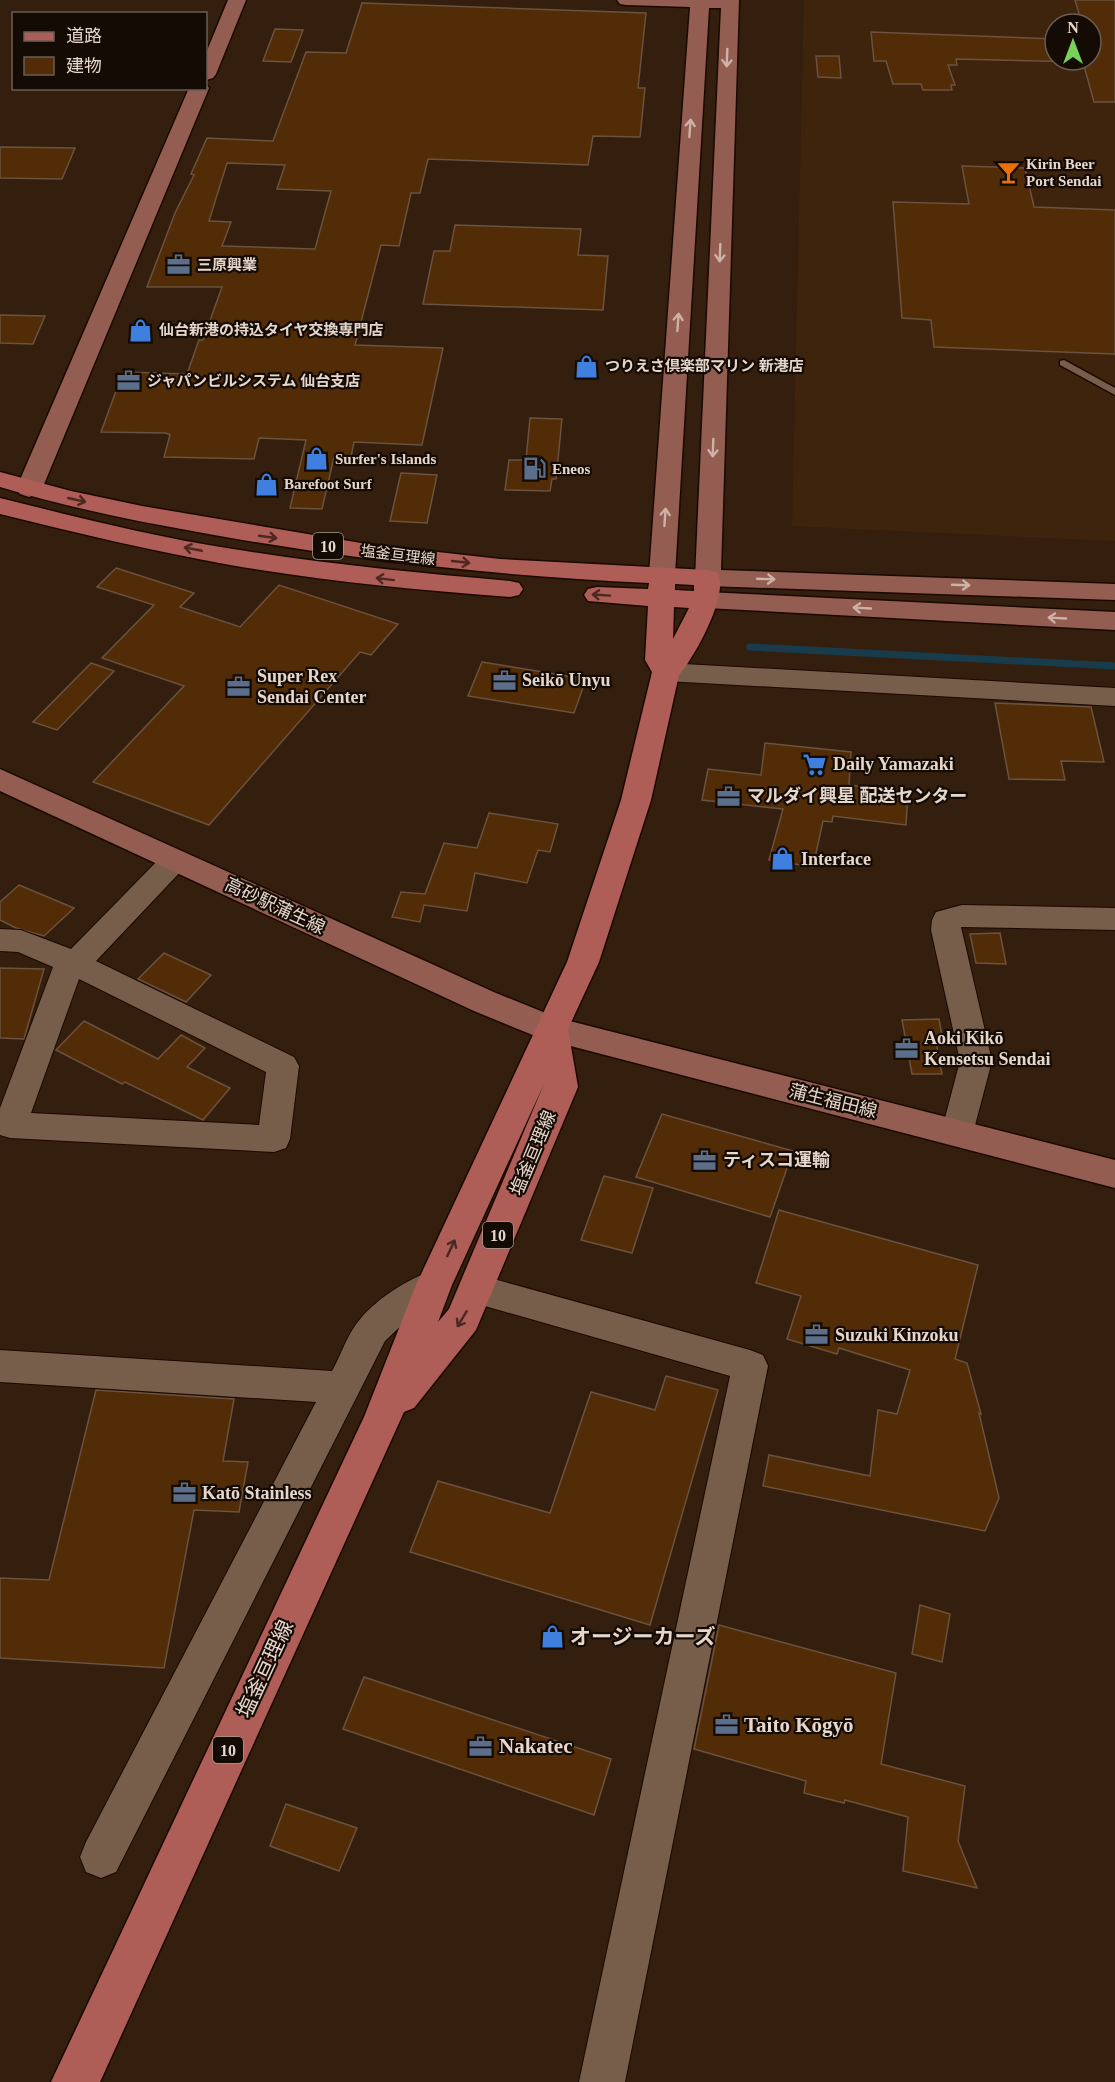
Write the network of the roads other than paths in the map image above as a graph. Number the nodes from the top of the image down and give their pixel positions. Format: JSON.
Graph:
{"nodes":[{"id":1,"x":237,"y":0,"type":"edge"},
{"id":2,"x":626,"y":0,"type":"edge"},
{"id":3,"x":699,"y":1,"type":"edge"},
{"id":4,"x":730,"y":2,"type":"edge"},
{"id":5,"x":207,"y":72,"type":"edge"},
{"id":6,"x":199,"y":90,"type":"edge"},
{"id":7,"x":1064,"y":363,"type":"dead end"},
{"id":8,"x":1115,"y":392,"type":"edge"},
{"id":9,"x":0,"y":479,"type":"edge"},
{"id":10,"x":29,"y":489,"type":"junction"},
{"id":11,"x":0,"y":506,"type":"edge"},
{"id":12,"x":660,"y":587,"type":"junction"},
{"id":13,"x":707,"y":589,"type":"junction"},
{"id":14,"x":1115,"y":592,"type":"edge"},
{"id":15,"x":1115,"y":621,"type":"edge"},
{"id":16,"x":667,"y":664,"type":"junction"},
{"id":17,"x":1115,"y":697,"type":"edge"},
{"id":18,"x":0,"y":779,"type":"edge"},
{"id":19,"x":175,"y":860,"type":"junction"},
{"id":20,"x":1115,"y":919,"type":"edge"},
{"id":21,"x":0,"y":940,"type":"edge"},
{"id":22,"x":75,"y":964,"type":"junction"},
{"id":23,"x":552,"y":1029,"type":"junction"},
{"id":24,"x":957,"y":1133,"type":"junction"},
{"id":25,"x":1115,"y":1174,"type":"edge"},
{"id":26,"x":504,"y":1223,"type":"junction"},
{"id":27,"x":434,"y":1284,"type":"junction"},
{"id":28,"x":476,"y":1289,"type":"junction"},
{"id":29,"x":0,"y":1366,"type":"edge"},
{"id":30,"x":344,"y":1388,"type":"junction"},
{"id":31,"x":382,"y":1419,"type":"junction"},
{"id":32,"x":101,"y":1857,"type":"dead end"},
{"id":33,"x":75,"y":2082,"type":"edge"},
{"id":34,"x":602,"y":2082,"type":"edge"}],
"edges":[{"from":1,"to":5,"type":"street"},
{"from":2,"to":3,"type":"street"},
{"from":3,"to":4,"type":"street"},
{"from":12,"to":3,"type":"street","one_way":true},
{"from":4,"to":13,"type":"street","one_way":true},
{"from":6,"to":10,"type":"street"},
{"from":7,"to":8,"type":"lane"},
{"from":9,"to":10,"type":"main road","name":"塩釜亘理線","number":"10"},
{"from":10,"to":12,"type":"main road","name":"塩釜亘理線","number":"10","one_way":true},
{"from":12,"to":11,"type":"main road","name":"塩釜亘理線","number":"10","one_way":true},
{"from":12,"to":13,"type":"main road","name":"塩釜亘理線","number":"10"},
{"from":12,"to":16,"type":"main road","number":"10"},
{"from":13,"to":14,"type":"street","one_way":true},
{"from":15,"to":13,"type":"street","one_way":true},
{"from":13,"to":16,"type":"main road","name":"塩釜亘理線","number":"10"},
{"from":16,"to":17,"type":"street"},
{"from":16,"to":23,"type":"main road","name":"塩釜亘理線","number":"10"},
{"from":18,"to":19,"type":"street","name":"高砂駅蒲生線"},
{"from":19,"to":22,"type":"street"},
{"from":19,"to":23,"type":"street","name":"高砂駅蒲生線"},
{"from":20,"to":24,"type":"street"},
{"from":21,"to":22,"type":"street"},
{"from":22,"to":22,"type":"street"},
{"from":23,"to":24,"type":"street","name":"蒲生福田線"},
{"from":23,"to":26,"type":"main road","name":"塩釜亘理線","number":"10"},
{"from":27,"to":23,"type":"main road","name":"塩釜亘理線","number":"10","one_way":true},
{"from":24,"to":25,"type":"street","name":"蒲生福田線"},
{"from":26,"to":27,"type":"main road"},
{"from":26,"to":28,"type":"main road","name":"塩釜亘理線","number":"10"},
{"from":27,"to":30,"type":"street"},
{"from":27,"to":31,"type":"main road","name":"塩釜亘理線","number":"10"},
{"from":28,"to":31,"type":"main road","name":"塩釜亘理線","number":"10","one_way":true},
{"from":28,"to":34,"type":"street"},
{"from":29,"to":30,"type":"street"},
{"from":30,"to":32,"type":"street"},
{"from":31,"to":33,"type":"main road","name":"塩釜亘理線","number":"10"}]}
